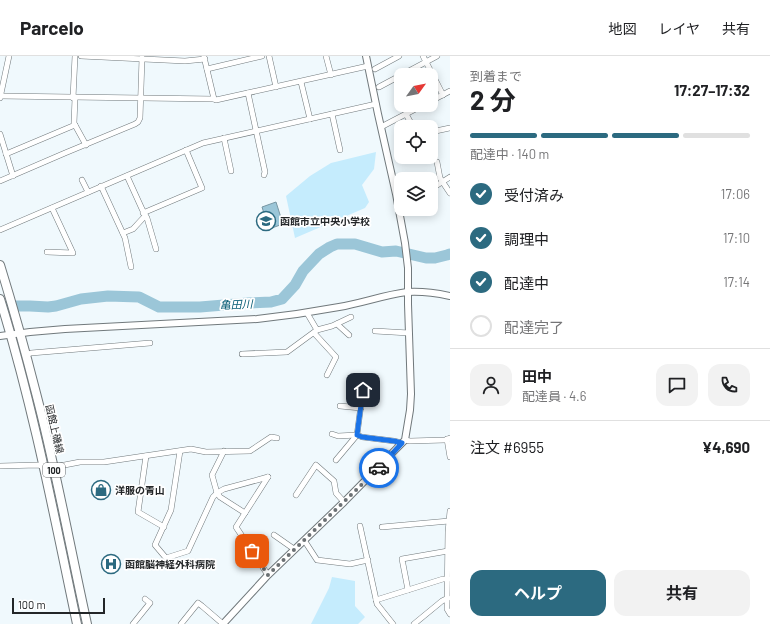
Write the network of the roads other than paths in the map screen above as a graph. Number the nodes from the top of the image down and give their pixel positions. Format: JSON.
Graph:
{"nodes":[{"id":1,"x":9,"y":56,"type":"edge"},
{"id":2,"x":75,"y":56,"type":"edge"},
{"id":3,"x":82,"y":56,"type":"edge"},
{"id":4,"x":262,"y":56,"type":"edge"},
{"id":5,"x":269,"y":56,"type":"edge"},
{"id":6,"x":326,"y":56,"type":"edge"},
{"id":7,"x":366,"y":56,"type":"edge"},
{"id":8,"x":399,"y":56,"type":"edge"},
{"id":9,"x":423,"y":56,"type":"edge"},
{"id":10,"x":437,"y":56,"type":"edge"},
{"id":11,"x":204,"y":57,"type":"edge"},
{"id":12,"x":142,"y":58,"type":"junction"},
{"id":13,"x":426,"y":62,"type":"junction"},
{"id":14,"x":368,"y":66,"type":"junction"},
{"id":15,"x":207,"y":69,"type":"junction"},
{"id":16,"x":375,"y":69,"type":"dead end"},
{"id":17,"x":331,"y":75,"type":"junction"},
{"id":18,"x":301,"y":82,"type":"junction"},
{"id":19,"x":276,"y":87,"type":"junction"},
{"id":20,"x":379,"y":87,"type":"dead end"},
{"id":21,"x":450,"y":91,"type":"edge"},
{"id":22,"x":248,"y":93,"type":"junction"},
{"id":23,"x":443,"y":95,"type":"junction"},
{"id":24,"x":0,"y":97,"type":"edge"},
{"id":25,"x":74,"y":98,"type":"junction"},
{"id":26,"x":140,"y":98,"type":"junction"},
{"id":27,"x":438,"y":98,"type":"edge"},
{"id":28,"x":214,"y":99,"type":"junction"},
{"id":29,"x":376,"y":104,"type":"junction"},
{"id":30,"x":410,"y":112,"type":"edge"},
{"id":31,"x":332,"y":114,"type":"junction"},
{"id":32,"x":406,"y":114,"type":"junction"},
{"id":33,"x":310,"y":119,"type":"junction"},
{"id":34,"x":409,"y":120,"type":"edge"},
{"id":35,"x":75,"y":125,"type":"junction"},
{"id":36,"x":381,"y":127,"type":"junction"},
{"id":37,"x":450,"y":128,"type":"edge"},
{"id":38,"x":256,"y":131,"type":"junction"},
{"id":39,"x":438,"y":131,"type":"edge"},
{"id":40,"x":0,"y":134,"type":"edge"},
{"id":41,"x":224,"y":138,"type":"junction"},
{"id":42,"x":86,"y":145,"type":"junction"},
{"id":43,"x":186,"y":150,"type":"junction"},
{"id":44,"x":340,"y":150,"type":"dead end"},
{"id":45,"x":6,"y":154,"type":"junction"},
{"id":46,"x":437,"y":164,"type":"edge"},
{"id":47,"x":231,"y":172,"type":"dead end"},
{"id":48,"x":264,"y":175,"type":"dead end"},
{"id":49,"x":13,"y":176,"type":"junction"},
{"id":50,"x":127,"y":176,"type":"junction"},
{"id":51,"x":450,"y":177,"type":"edge"},
{"id":52,"x":394,"y":178,"type":"edge"},
{"id":53,"x":82,"y":180,"type":"dead end"},
{"id":54,"x":0,"y":181,"type":"edge"},
{"id":55,"x":443,"y":182,"type":"junction"},
{"id":56,"x":438,"y":185,"type":"edge"},
{"id":57,"x":102,"y":186,"type":"junction"},
{"id":58,"x":88,"y":192,"type":"junction"},
{"id":59,"x":450,"y":193,"type":"edge"},
{"id":60,"x":52,"y":208,"type":"junction"},
{"id":61,"x":144,"y":214,"type":"junction"},
{"id":62,"x":401,"y":216,"type":"edge"},
{"id":63,"x":0,"y":230,"type":"edge"},
{"id":64,"x":123,"y":233,"type":"junction"},
{"id":65,"x":156,"y":249,"type":"dead end"},
{"id":66,"x":47,"y":252,"type":"dead end"},
{"id":67,"x":0,"y":265,"type":"edge"},
{"id":68,"x":131,"y":267,"type":"dead end"},
{"id":69,"x":408,"y":292,"type":"junction"},
{"id":70,"x":450,"y":296,"type":"edge"},
{"id":71,"x":0,"y":299,"type":"edge"},
{"id":72,"x":307,"y":313,"type":"junction"},
{"id":73,"x":351,"y":317,"type":"dead end"},
{"id":74,"x":337,"y":324,"type":"junction"},
{"id":75,"x":316,"y":331,"type":"junction"},
{"id":76,"x":375,"y":331,"type":"dead end"},
{"id":77,"x":20,"y":333,"type":"junction"},
{"id":78,"x":409,"y":333,"type":"junction"},
{"id":79,"x":10,"y":334,"type":"junction"},
{"id":80,"x":0,"y":336,"type":"edge"},
{"id":81,"x":349,"y":336,"type":"dead end"},
{"id":82,"x":150,"y":343,"type":"dead end"},
{"id":83,"x":242,"y":354,"type":"dead end"},
{"id":84,"x":26,"y":355,"type":"junction"},
{"id":85,"x":327,"y":375,"type":"dead end"},
{"id":86,"x":363,"y":390,"type":"dead end"},
{"id":87,"x":340,"y":406,"type":"dead end"},
{"id":88,"x":361,"y":408,"type":"junction"},
{"id":89,"x":332,"y":434,"type":"dead end"},
{"id":90,"x":357,"y":435,"type":"junction"},
{"id":91,"x":277,"y":438,"type":"dead end"},
{"id":92,"x":449,"y":439,"type":"edge"},
{"id":93,"x":404,"y":442,"type":"junction"},
{"id":94,"x":180,"y":451,"type":"junction"},
{"id":95,"x":224,"y":452,"type":"junction"},
{"id":96,"x":146,"y":456,"type":"junction"},
{"id":97,"x":450,"y":457,"type":"edge"},
{"id":98,"x":336,"y":460,"type":"dead end"},
{"id":99,"x":0,"y":466,"type":"edge"},
{"id":100,"x":44,"y":467,"type":"junction"},
{"id":101,"x":54,"y":467,"type":"junction"},
{"id":102,"x":217,"y":493,"type":"junction"},
{"id":103,"x":296,"y":495,"type":"dead end"},
{"id":104,"x":344,"y":502,"type":"junction"},
{"id":105,"x":450,"y":511,"type":"edge"},
{"id":106,"x":245,"y":513,"type":"junction"},
{"id":107,"x":449,"y":521,"type":"junction"},
{"id":108,"x":360,"y":526,"type":"dead end"},
{"id":109,"x":164,"y":527,"type":"junction"},
{"id":110,"x":382,"y":527,"type":"dead end"},
{"id":111,"x":449,"y":532,"type":"edge"},
{"id":112,"x":274,"y":535,"type":"dead end"},
{"id":113,"x":304,"y":540,"type":"junction"},
{"id":114,"x":294,"y":549,"type":"junction"},
{"id":115,"x":448,"y":551,"type":"junction"},
{"id":116,"x":368,"y":560,"type":"junction"},
{"id":117,"x":268,"y":575,"type":"junction"},
{"id":118,"x":449,"y":580,"type":"edge"},
{"id":119,"x":408,"y":590,"type":"junction"},
{"id":120,"x":448,"y":598,"type":"junction"},
{"id":121,"x":145,"y":599,"type":"dead end"},
{"id":122,"x":376,"y":600,"type":"junction"},
{"id":123,"x":450,"y":614,"type":"edge"},
{"id":124,"x":77,"y":624,"type":"edge"},
{"id":125,"x":87,"y":624,"type":"edge"},
{"id":126,"x":133,"y":624,"type":"edge"},
{"id":127,"x":181,"y":624,"type":"edge"},
{"id":128,"x":223,"y":624,"type":"edge"},
{"id":129,"x":393,"y":624,"type":"edge"},
{"id":130,"x":414,"y":624,"type":"edge"}],
"edges":[{"from":1,"to":24,"type":"street"},
{"from":2,"to":25,"type":"street"},
{"from":3,"to":12,"type":"street"},
{"from":4,"to":15,"type":"street"},
{"from":5,"to":19,"type":"street"},
{"from":6,"to":17,"type":"street"},
{"from":7,"to":14,"type":"street"},
{"from":8,"to":16,"type":"street"},
{"from":9,"to":13,"type":"street"},
{"from":10,"to":13,"type":"street"},
{"from":11,"to":12,"type":"street"},
{"from":11,"to":15,"type":"street"},
{"from":12,"to":26,"type":"street"},
{"from":13,"to":20,"type":"street"},
{"from":13,"to":23,"type":"street"},
{"from":14,"to":17,"type":"street"},
{"from":14,"to":29,"type":"street"},
{"from":15,"to":28,"type":"street"},
{"from":17,"to":18,"type":"street"},
{"from":18,"to":19,"type":"street"},
{"from":18,"to":33,"type":"street"},
{"from":19,"to":22,"type":"street"},
{"from":21,"to":23,"type":"street"},
{"from":22,"to":28,"type":"street"},
{"from":22,"to":38,"type":"street"},
{"from":23,"to":27,"type":"street"},
{"from":24,"to":25,"type":"street"},
{"from":25,"to":26,"type":"street"},
{"from":25,"to":35,"type":"street"},
{"from":26,"to":28,"type":"street"},
{"from":26,"to":42,"type":"street"},
{"from":29,"to":31,"type":"street"},
{"from":29,"to":36,"type":"street"},
{"from":30,"to":32,"type":"street"},
{"from":31,"to":33,"type":"street"},
{"from":31,"to":44,"type":"street"},
{"from":32,"to":34,"type":"street"},
{"from":32,"to":36,"type":"street"},
{"from":33,"to":38,"type":"street"},
{"from":35,"to":42,"type":"street"},
{"from":35,"to":45,"type":"street"},
{"from":36,"to":52,"type":"street"},
{"from":37,"to":39,"type":"street"},
{"from":38,"to":41,"type":"street"},
{"from":38,"to":48,"type":"street"},
{"from":40,"to":45,"type":"street"},
{"from":41,"to":43,"type":"street"},
{"from":41,"to":47,"type":"street"},
{"from":42,"to":49,"type":"street"},
{"from":43,"to":50,"type":"street"},
{"from":43,"to":61,"type":"street"},
{"from":45,"to":49,"type":"street"},
{"from":46,"to":55,"type":"street"},
{"from":49,"to":54,"type":"street"},
{"from":50,"to":57,"type":"street"},
{"from":50,"to":61,"type":"street"},
{"from":51,"to":55,"type":"street"},
{"from":53,"to":58,"type":"street"},
{"from":55,"to":56,"type":"street"},
{"from":55,"to":59,"type":"street"},
{"from":57,"to":58,"type":"street"},
{"from":57,"to":64,"type":"street"},
{"from":58,"to":60,"type":"street"},
{"from":60,"to":63,"type":"street"},
{"from":60,"to":66,"type":"street"},
{"from":61,"to":64,"type":"street"},
{"from":61,"to":65,"type":"street"},
{"from":62,"to":69,"type":"street"},
{"from":64,"to":68,"type":"street"},
{"from":67,"to":77,"type":"main road","name":"函館上磯線","number":"100"},
{"from":69,"to":70,"type":"street"},
{"from":69,"to":72,"type":"street"},
{"from":69,"to":78,"type":"street"},
{"from":71,"to":79,"type":"main road","name":"函館上磯線","number":"100"},
{"from":72,"to":75,"type":"street"},
{"from":72,"to":77,"type":"street"},
{"from":73,"to":74,"type":"street"},
{"from":74,"to":75,"type":"street"},
{"from":74,"to":81,"type":"street"},
{"from":75,"to":83,"type":"street"},
{"from":75,"to":85,"type":"street"},
{"from":76,"to":78,"type":"street"},
{"from":77,"to":79,"type":"street"},
{"from":77,"to":84,"type":"main road","name":"函館上磯線","number":"100"},
{"from":78,"to":93,"type":"street"},
{"from":79,"to":80,"type":"street"},
{"from":79,"to":100,"type":"main road","name":"函館上磯線","number":"100"},
{"from":82,"to":84,"type":"street"},
{"from":84,"to":101,"type":"main road","name":"函館上磯線","number":"100"},
{"from":86,"to":88,"type":"street"},
{"from":87,"to":88,"type":"street"},
{"from":88,"to":90,"type":"street"},
{"from":89,"to":90,"type":"street"},
{"from":90,"to":93,"type":"street"},
{"from":90,"to":98,"type":"street"},
{"from":91,"to":95,"type":"street"},
{"from":92,"to":93,"type":"street"},
{"from":92,"to":97,"type":"street"},
{"from":93,"to":104,"type":"street"},
{"from":94,"to":95,"type":"street"},
{"from":94,"to":96,"type":"street"},
{"from":94,"to":109,"type":"street"},
{"from":95,"to":102,"type":"street"},
{"from":96,"to":101,"type":"street"},
{"from":96,"to":109,"type":"street"},
{"from":99,"to":100,"type":"street"},
{"from":100,"to":101,"type":"street"},
{"from":100,"to":124,"type":"main road","name":"函館上磯線","number":"100"},
{"from":101,"to":125,"type":"main road","name":"函館上磯線","number":"100"},
{"from":102,"to":106,"type":"street"},
{"from":102,"to":106,"type":"street"},
{"from":102,"to":109,"type":"street"},
{"from":103,"to":104,"type":"street"},
{"from":104,"to":113,"type":"street"},
{"from":105,"to":107,"type":"street"},
{"from":106,"to":117,"type":"street"},
{"from":107,"to":110,"type":"street"},
{"from":107,"to":111,"type":"street"},
{"from":108,"to":116,"type":"street"},
{"from":111,"to":115,"type":"street"},
{"from":112,"to":114,"type":"street"},
{"from":113,"to":114,"type":"street"},
{"from":113,"to":116,"type":"street"},
{"from":114,"to":117,"type":"street"},
{"from":115,"to":118,"type":"street"},
{"from":115,"to":119,"type":"street"},
{"from":116,"to":122,"type":"street"},
{"from":117,"to":128,"type":"street"},
{"from":118,"to":119,"type":"street"},
{"from":118,"to":120,"type":"street"},
{"from":119,"to":122,"type":"street"},
{"from":120,"to":123,"type":"street"},
{"from":120,"to":130,"type":"street"},
{"from":121,"to":126,"type":"street"},
{"from":122,"to":129,"type":"street"},
{"from":127,"to":128,"type":"street"}]}
